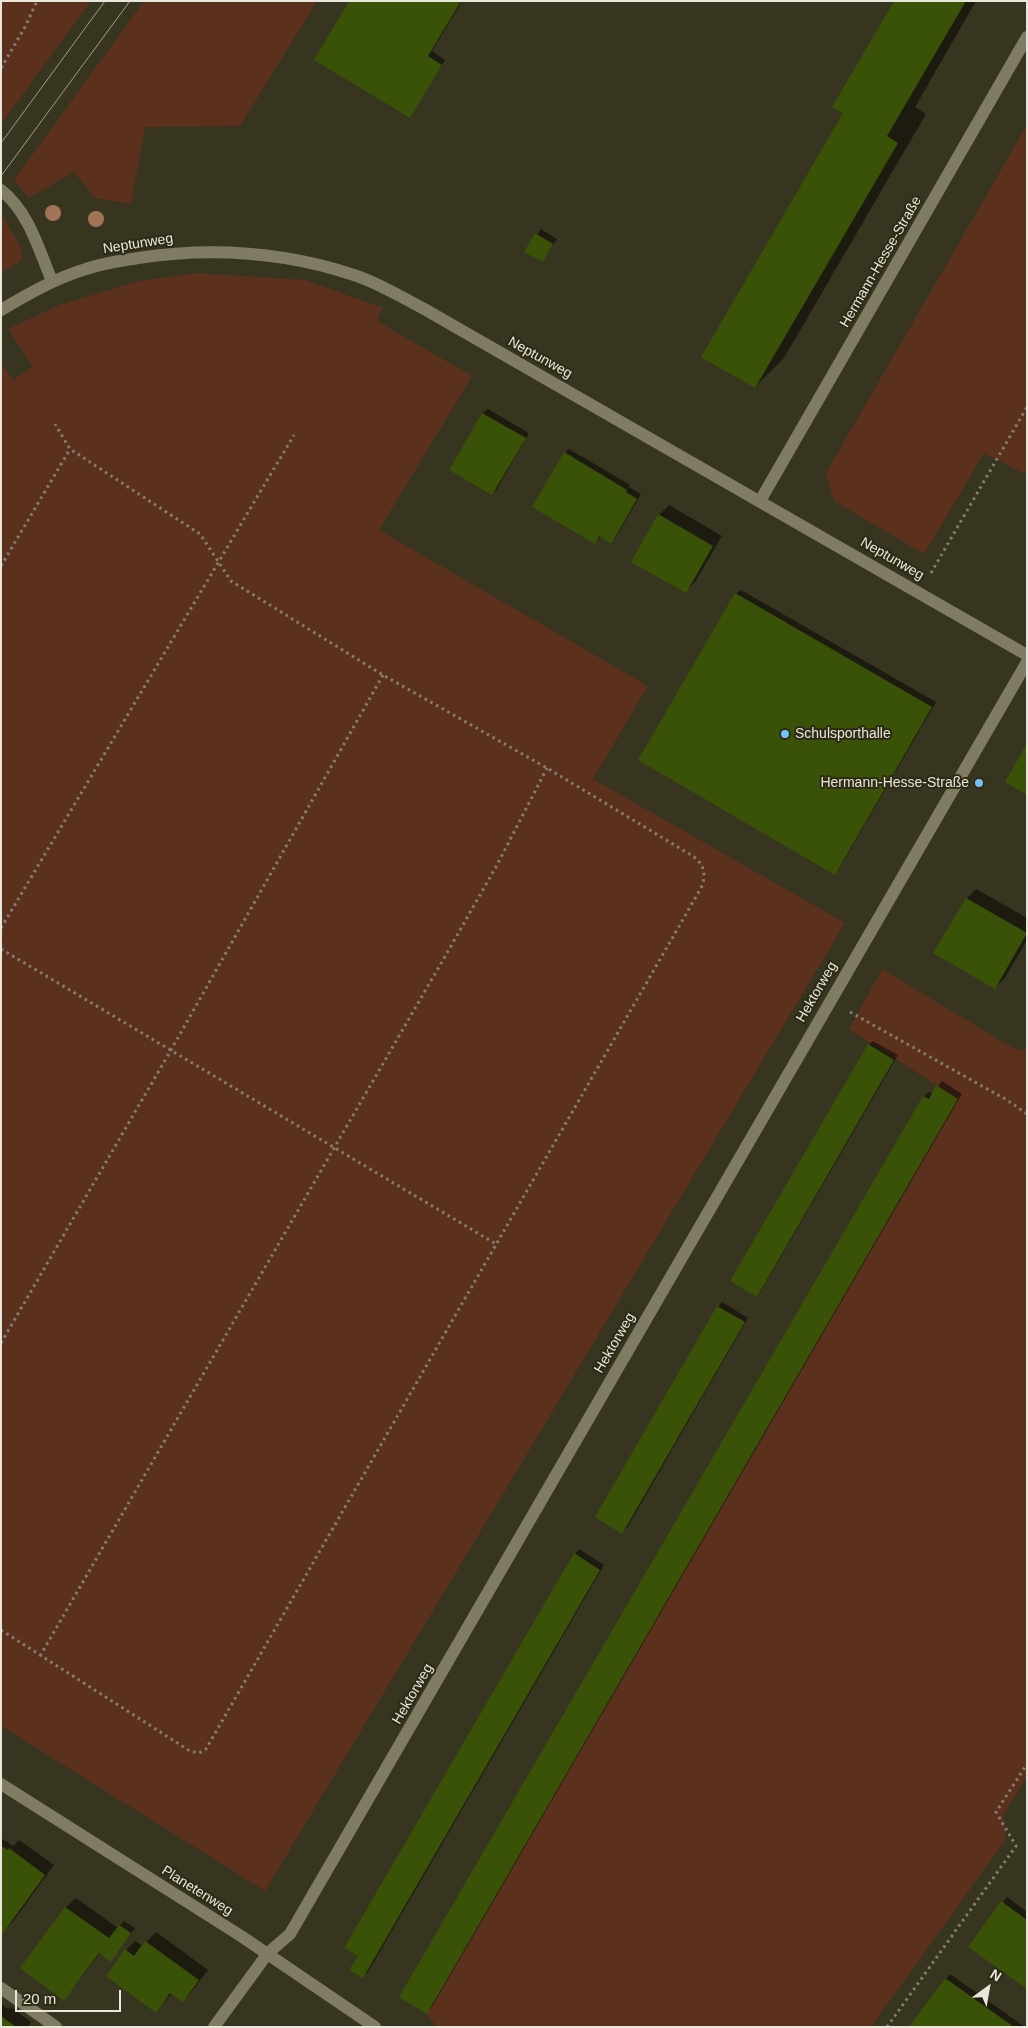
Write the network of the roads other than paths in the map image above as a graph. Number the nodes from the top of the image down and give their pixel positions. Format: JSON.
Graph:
{"nodes":[{"id":1,"x":1027,"y":37,"type":"edge"},
{"id":2,"x":1,"y":190,"type":"edge"},
{"id":3,"x":52,"y":281,"type":"junction"},
{"id":4,"x":1,"y":310,"type":"edge"},
{"id":5,"x":760,"y":501,"type":"junction"},
{"id":6,"x":1027,"y":655,"type":"edge"},
{"id":7,"x":1027,"y":662,"type":"edge"},
{"id":8,"x":1,"y":1784,"type":"edge"},
{"id":9,"x":268,"y":1954,"type":"junction"},
{"id":10,"x":1,"y":1988,"type":"edge"},
{"id":11,"x":56,"y":2027,"type":"edge"},
{"id":12,"x":214,"y":2027,"type":"edge"},
{"id":13,"x":375,"y":2027,"type":"edge"}],
"edges":[{"from":1,"to":5,"type":"street","name":"Hermann-Hesse-Straße"},
{"from":2,"to":3,"type":"street"},
{"from":3,"to":4,"type":"street","name":"Neptunweg"},
{"from":3,"to":5,"type":"street","name":"Neptunweg"},
{"from":5,"to":6,"type":"street","name":"Neptunweg"},
{"from":7,"to":9,"type":"street","name":"Hektorweg"},
{"from":8,"to":9,"type":"street","name":"Planetenweg"},
{"from":9,"to":12,"type":"street","name":"Hektorweg"},
{"from":9,"to":13,"type":"street","name":"Planetenweg"},
{"from":10,"to":11,"type":"street"}]}
